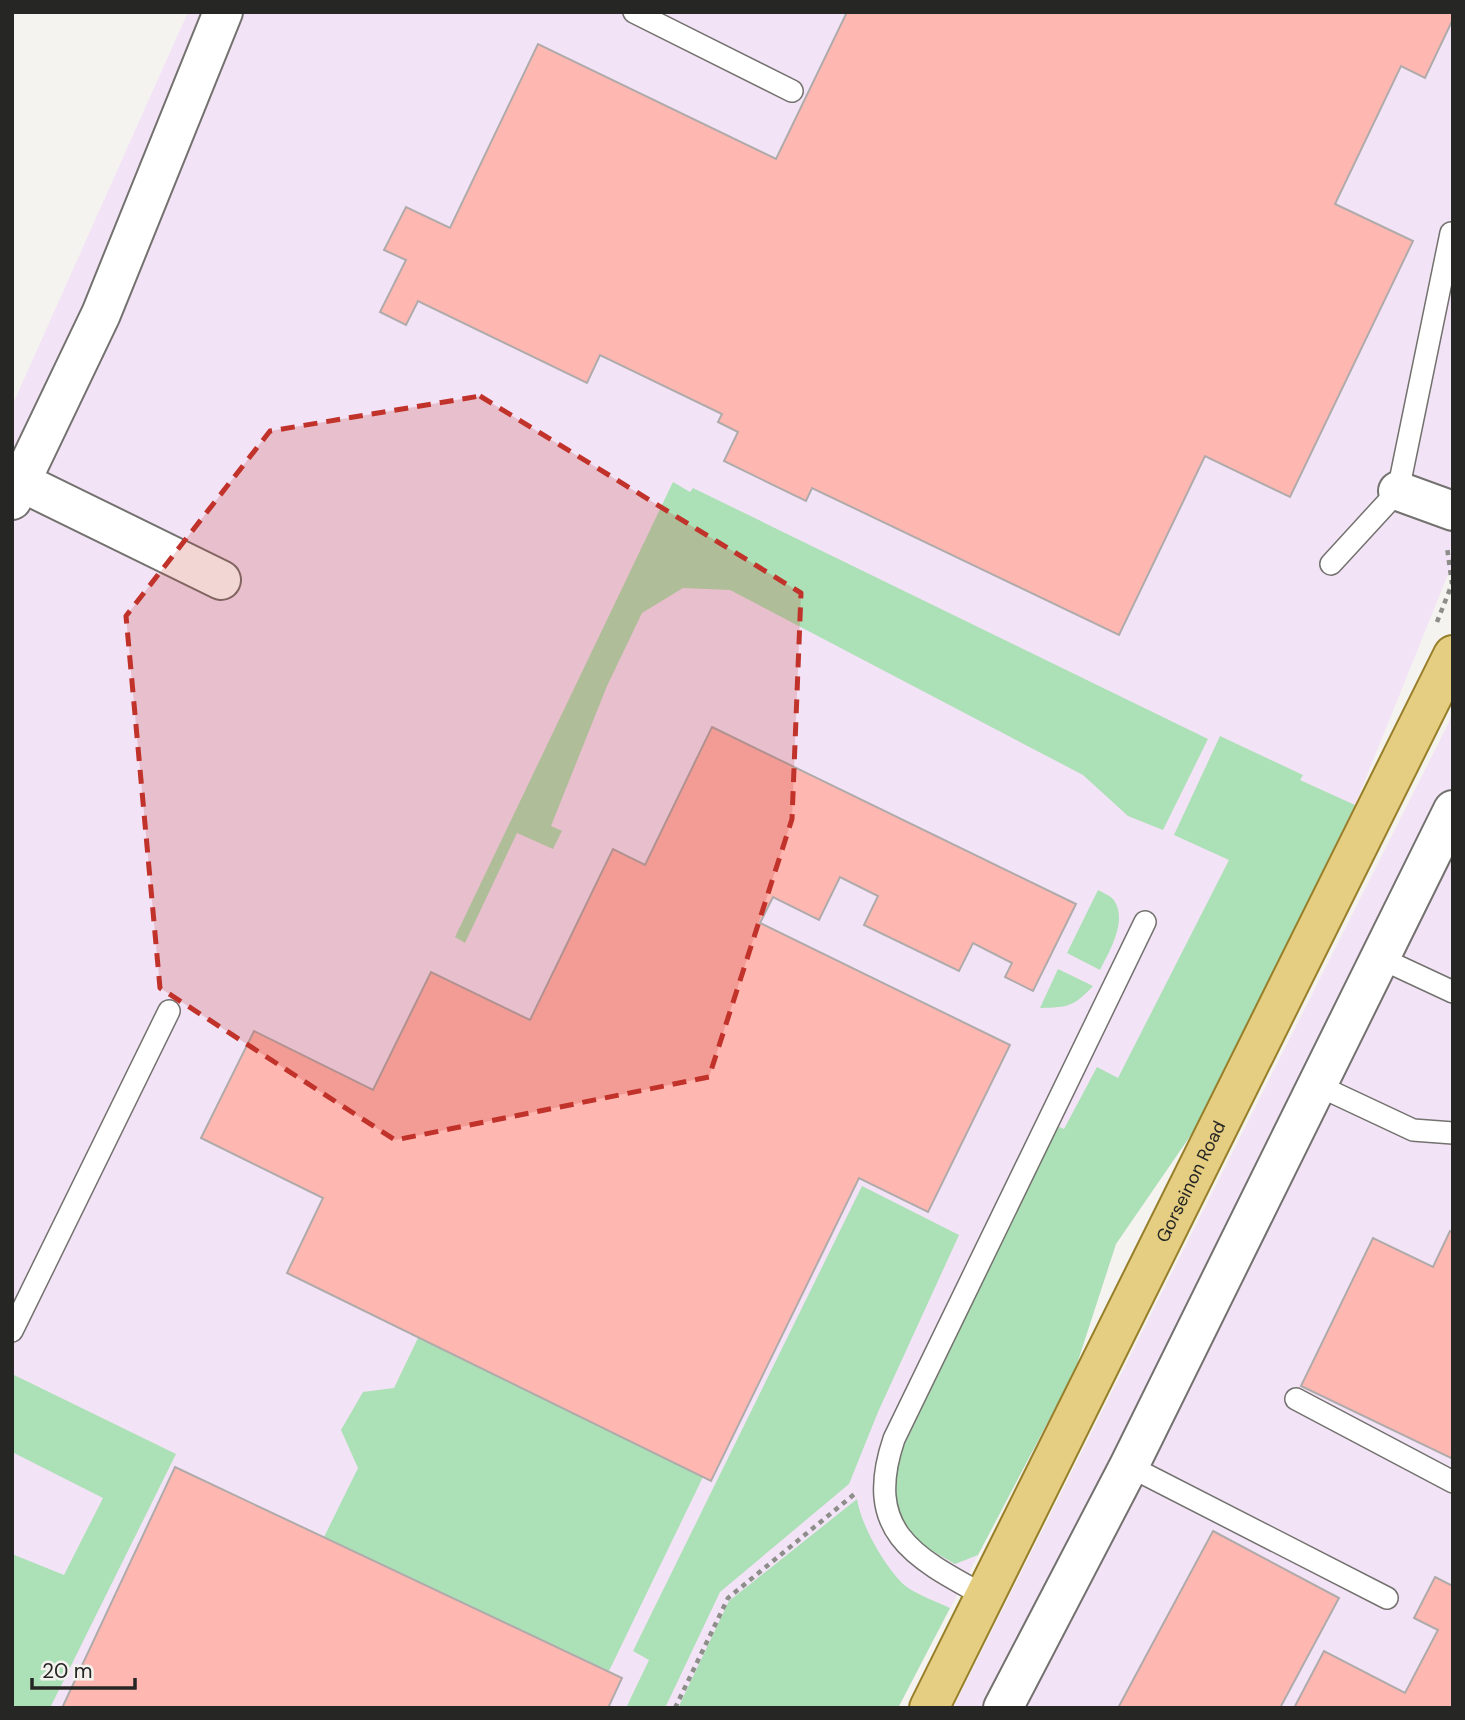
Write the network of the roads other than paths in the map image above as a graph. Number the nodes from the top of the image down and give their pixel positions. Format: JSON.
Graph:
{"nodes":[{"id":1,"x":223,"y":12,"type":"edge"},
{"id":2,"x":634,"y":12,"type":"edge"},
{"id":3,"x":792,"y":91,"type":"dead end"},
{"id":4,"x":1451,"y":233,"type":"dead end"},
{"id":5,"x":17,"y":491,"type":"edge"},
{"id":6,"x":1398,"y":491,"type":"junction"},
{"id":7,"x":1453,"y":511,"type":"edge"},
{"id":8,"x":1331,"y":564,"type":"dead end"},
{"id":9,"x":221,"y":580,"type":"dead end"},
{"id":10,"x":1452,"y":659,"type":"edge"},
{"id":11,"x":1453,"y":810,"type":"edge"},
{"id":12,"x":1145,"y":922,"type":"dead end"},
{"id":13,"x":1380,"y":958,"type":"junction"},
{"id":14,"x":1453,"y":992,"type":"edge"},
{"id":15,"x":169,"y":1011,"type":"dead end"},
{"id":16,"x":1317,"y":1085,"type":"junction"},
{"id":17,"x":1453,"y":1132,"type":"edge"},
{"id":18,"x":12,"y":1331,"type":"edge"},
{"id":19,"x":1296,"y":1399,"type":"dead end"},
{"id":20,"x":1129,"y":1466,"type":"junction"},
{"id":21,"x":1453,"y":1482,"type":"edge"},
{"id":22,"x":985,"y":1596,"type":"junction"},
{"id":23,"x":1387,"y":1598,"type":"dead end"},
{"id":24,"x":929,"y":1708,"type":"edge"},
{"id":25,"x":1003,"y":1708,"type":"edge"}],
"edges":[{"from":1,"to":5,"type":"street"},
{"from":2,"to":3,"type":"lane"},
{"from":4,"to":6,"type":"lane"},
{"from":5,"to":9,"type":"street"},
{"from":6,"to":7,"type":"street"},
{"from":6,"to":8,"type":"lane"},
{"from":10,"to":22,"type":"main road","name":"Gorseinon Road"},
{"from":11,"to":13,"type":"street"},
{"from":12,"to":22,"type":"lane"},
{"from":13,"to":14,"type":"lane"},
{"from":13,"to":16,"type":"street"},
{"from":15,"to":18,"type":"lane"},
{"from":16,"to":17,"type":"lane"},
{"from":16,"to":20,"type":"street"},
{"from":19,"to":21,"type":"lane"},
{"from":20,"to":23,"type":"lane"},
{"from":20,"to":25,"type":"street"},
{"from":22,"to":24,"type":"main road","name":"Gorseinon Road"}]}
